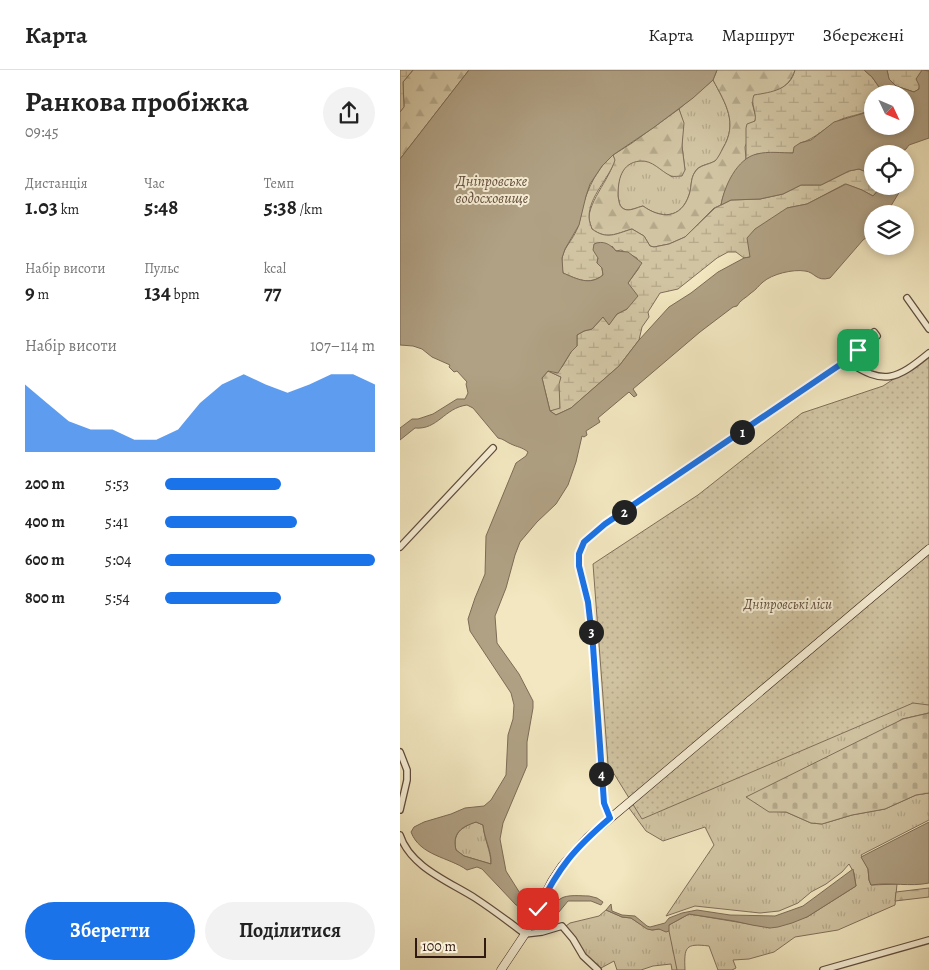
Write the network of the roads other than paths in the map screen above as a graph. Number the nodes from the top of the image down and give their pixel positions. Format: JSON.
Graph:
{"nodes":[{"id":1,"x":907,"y":298,"type":"dead end"},
{"id":2,"x":929,"y":329,"type":"edge"},
{"id":3,"x":874,"y":332,"type":"dead end"},
{"id":4,"x":929,"y":353,"type":"edge"},
{"id":5,"x":847,"y":360,"type":"junction"},
{"id":6,"x":492,"y":448,"type":"dead end"},
{"id":7,"x":400,"y":547,"type":"edge"},
{"id":8,"x":929,"y":549,"type":"edge"},
{"id":9,"x":400,"y":756,"type":"edge"},
{"id":10,"x":400,"y":810,"type":"edge"},
{"id":11,"x":610,"y":818,"type":"junction"},
{"id":12,"x":400,"y":835,"type":"edge"},
{"id":13,"x":525,"y":934,"type":"junction"},
{"id":14,"x":929,"y":940,"type":"edge"},
{"id":15,"x":501,"y":970,"type":"edge"},
{"id":16,"x":598,"y":970,"type":"edge"},
{"id":17,"x":823,"y":970,"type":"edge"}],
"edges":[{"from":1,"to":2,"type":"street"},
{"from":3,"to":5,"type":"street"},
{"from":4,"to":5,"type":"street"},
{"from":5,"to":11,"type":"street"},
{"from":6,"to":7,"type":"street"},
{"from":8,"to":11,"type":"main road"},
{"from":9,"to":10,"type":"street"},
{"from":11,"to":13,"type":"main road"},
{"from":12,"to":13,"type":"street"},
{"from":13,"to":15,"type":"main road"},
{"from":13,"to":16,"type":"street"},
{"from":14,"to":17,"type":"street"}]}
